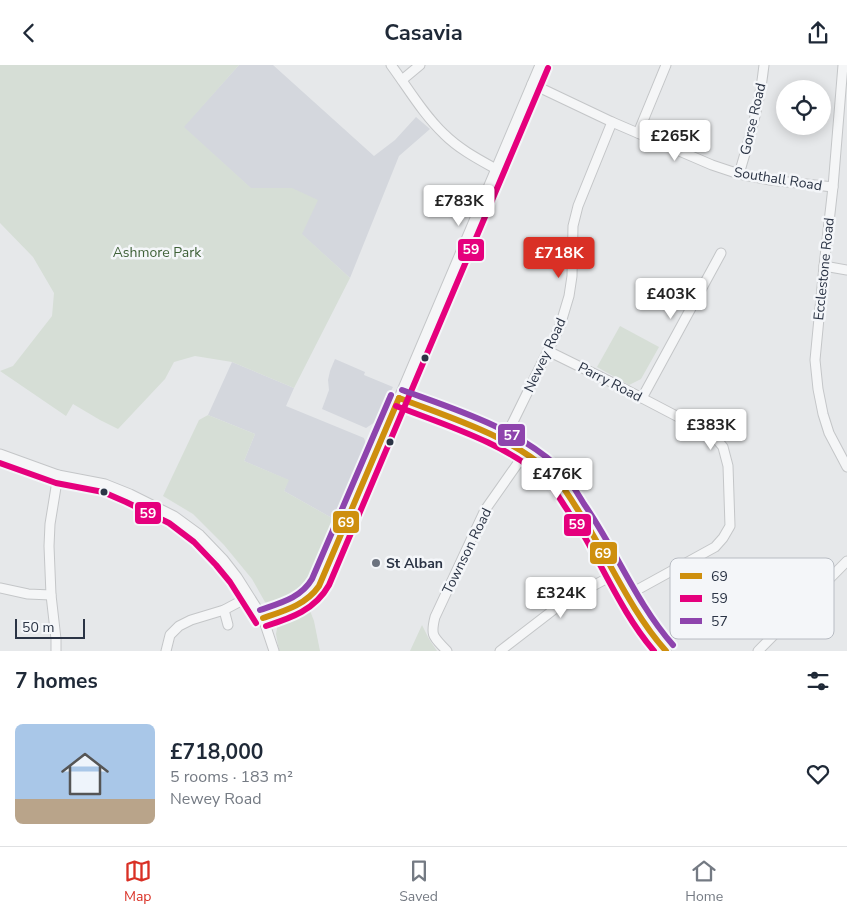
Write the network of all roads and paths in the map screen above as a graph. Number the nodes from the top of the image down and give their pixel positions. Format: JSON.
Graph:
{"nodes":[{"id":1,"x":392,"y":65,"type":"edge"},
{"id":2,"x":420,"y":65,"type":"edge"},
{"id":3,"x":540,"y":65,"type":"edge"},
{"id":4,"x":666,"y":65,"type":"edge"},
{"id":5,"x":764,"y":65,"type":"edge"},
{"id":6,"x":843,"y":65,"type":"edge"},
{"id":7,"x":402,"y":79,"type":"junction"},
{"id":8,"x":532,"y":84,"type":"junction"},
{"id":9,"x":612,"y":122,"type":"junction"},
{"id":10,"x":638,"y":133,"type":"junction"},
{"id":11,"x":496,"y":169,"type":"junction"},
{"id":12,"x":739,"y":173,"type":"junction"},
{"id":13,"x":833,"y":187,"type":"junction"},
{"id":14,"x":721,"y":253,"type":"dead end"},
{"id":15,"x":824,"y":266,"type":"junction"},
{"id":16,"x":847,"y":270,"type":"edge"},
{"id":17,"x":548,"y":351,"type":"junction"},
{"id":18,"x":399,"y":397,"type":"junction"},
{"id":19,"x":642,"y":398,"type":"junction"},
{"id":20,"x":503,"y":440,"type":"junction"},
{"id":21,"x":525,"y":453,"type":"junction"},
{"id":22,"x":0,"y":454,"type":"edge"},
{"id":23,"x":847,"y":467,"type":"edge"},
{"id":24,"x":58,"y":475,"type":"junction"},
{"id":25,"x":695,"y":558,"type":"edge"},
{"id":26,"x":847,"y":561,"type":"edge"},
{"id":27,"x":670,"y":572,"type":"edge"},
{"id":28,"x":615,"y":574,"type":"junction"},
{"id":29,"x":834,"y":574,"type":"edge"},
{"id":30,"x":0,"y":588,"type":"edge"},
{"id":31,"x":51,"y":595,"type":"junction"},
{"id":32,"x":626,"y":596,"type":"junction"},
{"id":33,"x":239,"y":602,"type":"dead end"},
{"id":34,"x":224,"y":610,"type":"junction"},
{"id":35,"x":263,"y":618,"type":"junction"},
{"id":36,"x":228,"y":625,"type":"dead end"},
{"id":37,"x":770,"y":639,"type":"edge"},
{"id":38,"x":56,"y":651,"type":"edge"},
{"id":39,"x":166,"y":651,"type":"edge"},
{"id":40,"x":274,"y":651,"type":"edge"},
{"id":41,"x":447,"y":651,"type":"edge"},
{"id":42,"x":500,"y":651,"type":"edge"},
{"id":43,"x":666,"y":651,"type":"edge"},
{"id":44,"x":758,"y":651,"type":"edge"}],
"edges":[{"from":1,"to":7,"type":"street"},
{"from":2,"to":7,"type":"street"},
{"from":3,"to":8,"type":"street"},
{"from":4,"to":10,"type":"street"},
{"from":5,"to":12,"type":"street","name":"Gorse Road"},
{"from":6,"to":13,"type":"street","name":"Ecclestone Road"},
{"from":7,"to":11,"type":"street"},
{"from":8,"to":9,"type":"street","name":"Southall Road"},
{"from":8,"to":11,"type":"street"},
{"from":9,"to":10,"type":"street","name":"Southall Road"},
{"from":9,"to":17,"type":"street","name":"Newey Road"},
{"from":10,"to":12,"type":"street","name":"Southall Road"},
{"from":11,"to":18,"type":"street"},
{"from":12,"to":13,"type":"street","name":"Southall Road"},
{"from":13,"to":15,"type":"street","name":"Ecclestone Road"},
{"from":14,"to":19,"type":"street"},
{"from":15,"to":16,"type":"street"},
{"from":15,"to":23,"type":"street","name":"Ecclestone Road"},
{"from":17,"to":19,"type":"street","name":"Parry Road"},
{"from":17,"to":20,"type":"street","name":"Newey Road"},
{"from":18,"to":20,"type":"street"},
{"from":18,"to":35,"type":"street"},
{"from":19,"to":25,"type":"street","name":"Parry Road"},
{"from":20,"to":21,"type":"street"},
{"from":21,"to":28,"type":"street"},
{"from":21,"to":41,"type":"street","name":"Townson Road"},
{"from":22,"to":24,"type":"street"},
{"from":24,"to":31,"type":"street"},
{"from":24,"to":35,"type":"street"},
{"from":26,"to":29,"type":"street"},
{"from":27,"to":32,"type":"street","name":"Parry Road"},
{"from":28,"to":32,"type":"street"},
{"from":28,"to":42,"type":"street"},
{"from":30,"to":31,"type":"street"},
{"from":31,"to":38,"type":"street"},
{"from":32,"to":43,"type":"street"},
{"from":33,"to":34,"type":"street"},
{"from":34,"to":36,"type":"street"},
{"from":34,"to":39,"type":"street"},
{"from":35,"to":40,"type":"street"},
{"from":37,"to":44,"type":"street"}]}
